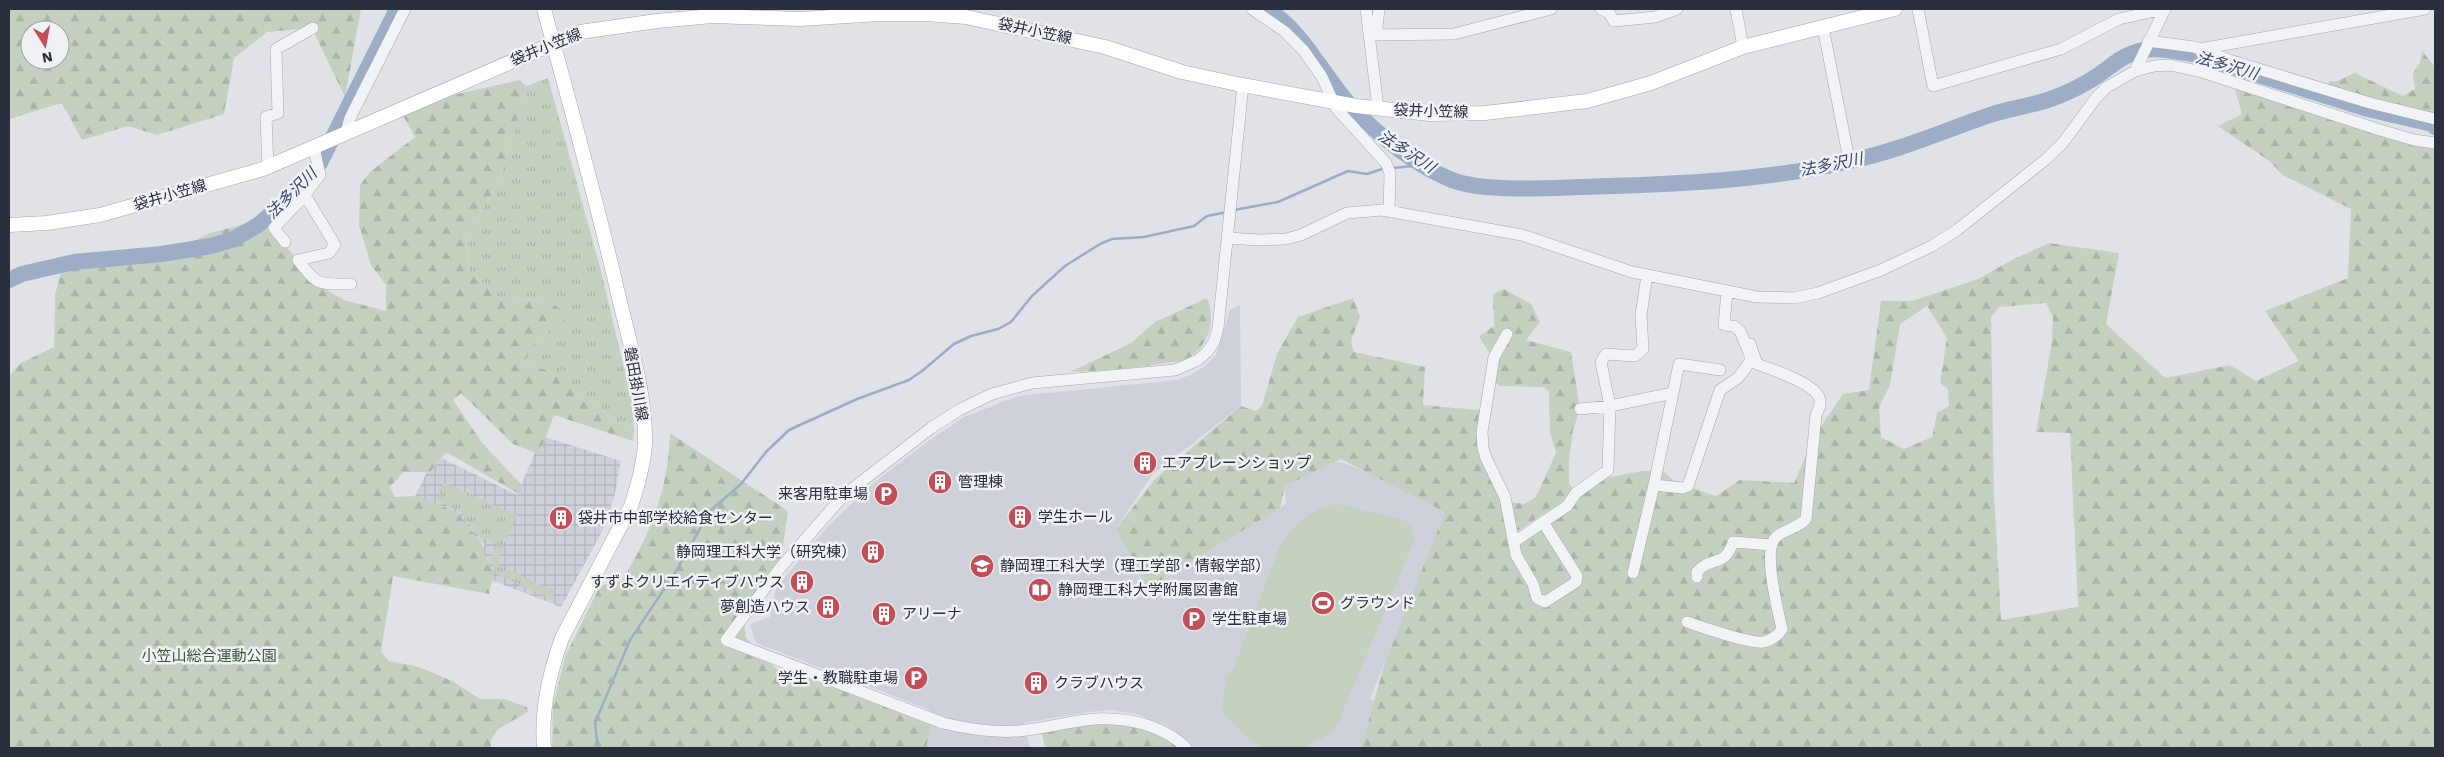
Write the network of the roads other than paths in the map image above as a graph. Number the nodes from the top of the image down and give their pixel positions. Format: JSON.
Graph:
{"nodes":[{"id":1,"x":405,"y":9,"type":"edge"},
{"id":2,"x":544,"y":9,"type":"edge"},
{"id":3,"x":1252,"y":9,"type":"edge"},
{"id":4,"x":1366,"y":9,"type":"edge"},
{"id":5,"x":1379,"y":9,"type":"edge"},
{"id":6,"x":1551,"y":9,"type":"edge"},
{"id":7,"x":1602,"y":9,"type":"edge"},
{"id":8,"x":1677,"y":9,"type":"edge"},
{"id":9,"x":1736,"y":9,"type":"edge"},
{"id":10,"x":1895,"y":9,"type":"edge"},
{"id":11,"x":1918,"y":9,"type":"edge"},
{"id":12,"x":2164,"y":9,"type":"edge"},
{"id":13,"x":2425,"y":9,"type":"edge"},
{"id":14,"x":878,"y":11,"type":"edge"},
{"id":15,"x":1823,"y":27,"type":"junction"},
{"id":16,"x":313,"y":28,"type":"dead end"},
{"id":17,"x":1373,"y":36,"type":"junction"},
{"id":18,"x":553,"y":43,"type":"junction"},
{"id":19,"x":2147,"y":43,"type":"junction"},
{"id":20,"x":1743,"y":47,"type":"junction"},
{"id":21,"x":2200,"y":49,"type":"junction"},
{"id":22,"x":2136,"y":66,"type":"junction"},
{"id":23,"x":1243,"y":85,"type":"junction"},
{"id":24,"x":1334,"y":101,"type":"junction"},
{"id":25,"x":1378,"y":108,"type":"junction"},
{"id":26,"x":2435,"y":119,"type":"edge"},
{"id":27,"x":346,"y":133,"type":"junction"},
{"id":28,"x":2435,"y":143,"type":"edge"},
{"id":29,"x":314,"y":148,"type":"junction"},
{"id":30,"x":1848,"y":155,"type":"dead end"},
{"id":31,"x":268,"y":167,"type":"junction"},
{"id":32,"x":305,"y":195,"type":"junction"},
{"id":33,"x":1388,"y":212,"type":"junction"},
{"id":34,"x":9,"y":225,"type":"edge"},
{"id":35,"x":1228,"y":238,"type":"junction"},
{"id":36,"x":285,"y":242,"type":"dead end"},
{"id":37,"x":1647,"y":274,"type":"junction"},
{"id":38,"x":351,"y":284,"type":"dead end"},
{"id":39,"x":1727,"y":291,"type":"junction"},
{"id":40,"x":1507,"y":334,"type":"dead end"},
{"id":41,"x":1745,"y":344,"type":"junction"},
{"id":42,"x":1720,"y":370,"type":"dead end"},
{"id":43,"x":1673,"y":393,"type":"junction"},
{"id":44,"x":1610,"y":406,"type":"junction"},
{"id":45,"x":1580,"y":409,"type":"dead end"},
{"id":46,"x":1654,"y":486,"type":"junction"},
{"id":47,"x":1543,"y":522,"type":"junction"},
{"id":48,"x":1514,"y":542,"type":"junction"},
{"id":49,"x":1772,"y":545,"type":"junction"},
{"id":50,"x":1632,"y":573,"type":"dead end"},
{"id":51,"x":1697,"y":577,"type":"dead end"},
{"id":52,"x":1687,"y":622,"type":"dead end"},
{"id":53,"x":544,"y":748,"type":"edge"},
{"id":54,"x":1186,"y":748,"type":"edge"}],
"edges":[{"from":1,"to":27,"type":"street"},
{"from":2,"to":18,"type":"main road","name":"磐田掛川線"},
{"from":3,"to":24,"type":"street"},
{"from":4,"to":17,"type":"street"},
{"from":5,"to":17,"type":"street"},
{"from":6,"to":17,"type":"street"},
{"from":7,"to":8,"type":"street"},
{"from":9,"to":20,"type":"street"},
{"from":10,"to":15,"type":"main road","name":"袋井小笠線"},
{"from":11,"to":12,"type":"street"},
{"from":12,"to":19,"type":"street"},
{"from":13,"to":21,"type":"street"},
{"from":14,"to":18,"type":"main road","name":"袋井小笠線"},
{"from":14,"to":23,"type":"main road","name":"袋井小笠線"},
{"from":15,"to":20,"type":"main road","name":"袋井小笠線"},
{"from":15,"to":30,"type":"street"},
{"from":16,"to":31,"type":"street"},
{"from":17,"to":25,"type":"street"},
{"from":18,"to":27,"type":"main road","name":"袋井小笠線"},
{"from":18,"to":53,"type":"main road","name":"磐田掛川線"},
{"from":19,"to":21,"type":"street"},
{"from":19,"to":22,"type":"street"},
{"from":20,"to":25,"type":"main road","name":"袋井小笠線"},
{"from":21,"to":26,"type":"street"},
{"from":22,"to":28,"type":"street"},
{"from":22,"to":39,"type":"street"},
{"from":23,"to":24,"type":"main road","name":"袋井小笠線"},
{"from":23,"to":35,"type":"street"},
{"from":24,"to":25,"type":"main road","name":"袋井小笠線"},
{"from":24,"to":33,"type":"street"},
{"from":27,"to":29,"type":"main road","name":"袋井小笠線"},
{"from":29,"to":31,"type":"main road","name":"袋井小笠線"},
{"from":29,"to":32,"type":"street"},
{"from":31,"to":34,"type":"main road","name":"袋井小笠線"},
{"from":32,"to":36,"type":"street"},
{"from":32,"to":38,"type":"street"},
{"from":33,"to":35,"type":"street"},
{"from":33,"to":37,"type":"street"},
{"from":35,"to":54,"type":"street"},
{"from":37,"to":39,"type":"street"},
{"from":37,"to":44,"type":"street"},
{"from":39,"to":41,"type":"street"},
{"from":40,"to":48,"type":"street"},
{"from":41,"to":46,"type":"street"},
{"from":41,"to":49,"type":"street"},
{"from":42,"to":43,"type":"street"},
{"from":43,"to":44,"type":"street"},
{"from":43,"to":46,"type":"street"},
{"from":44,"to":45,"type":"street"},
{"from":44,"to":47,"type":"street"},
{"from":46,"to":50,"type":"street"},
{"from":47,"to":48,"type":"street"},
{"from":47,"to":48,"type":"street"},
{"from":49,"to":51,"type":"street"},
{"from":49,"to":52,"type":"street"}]}
